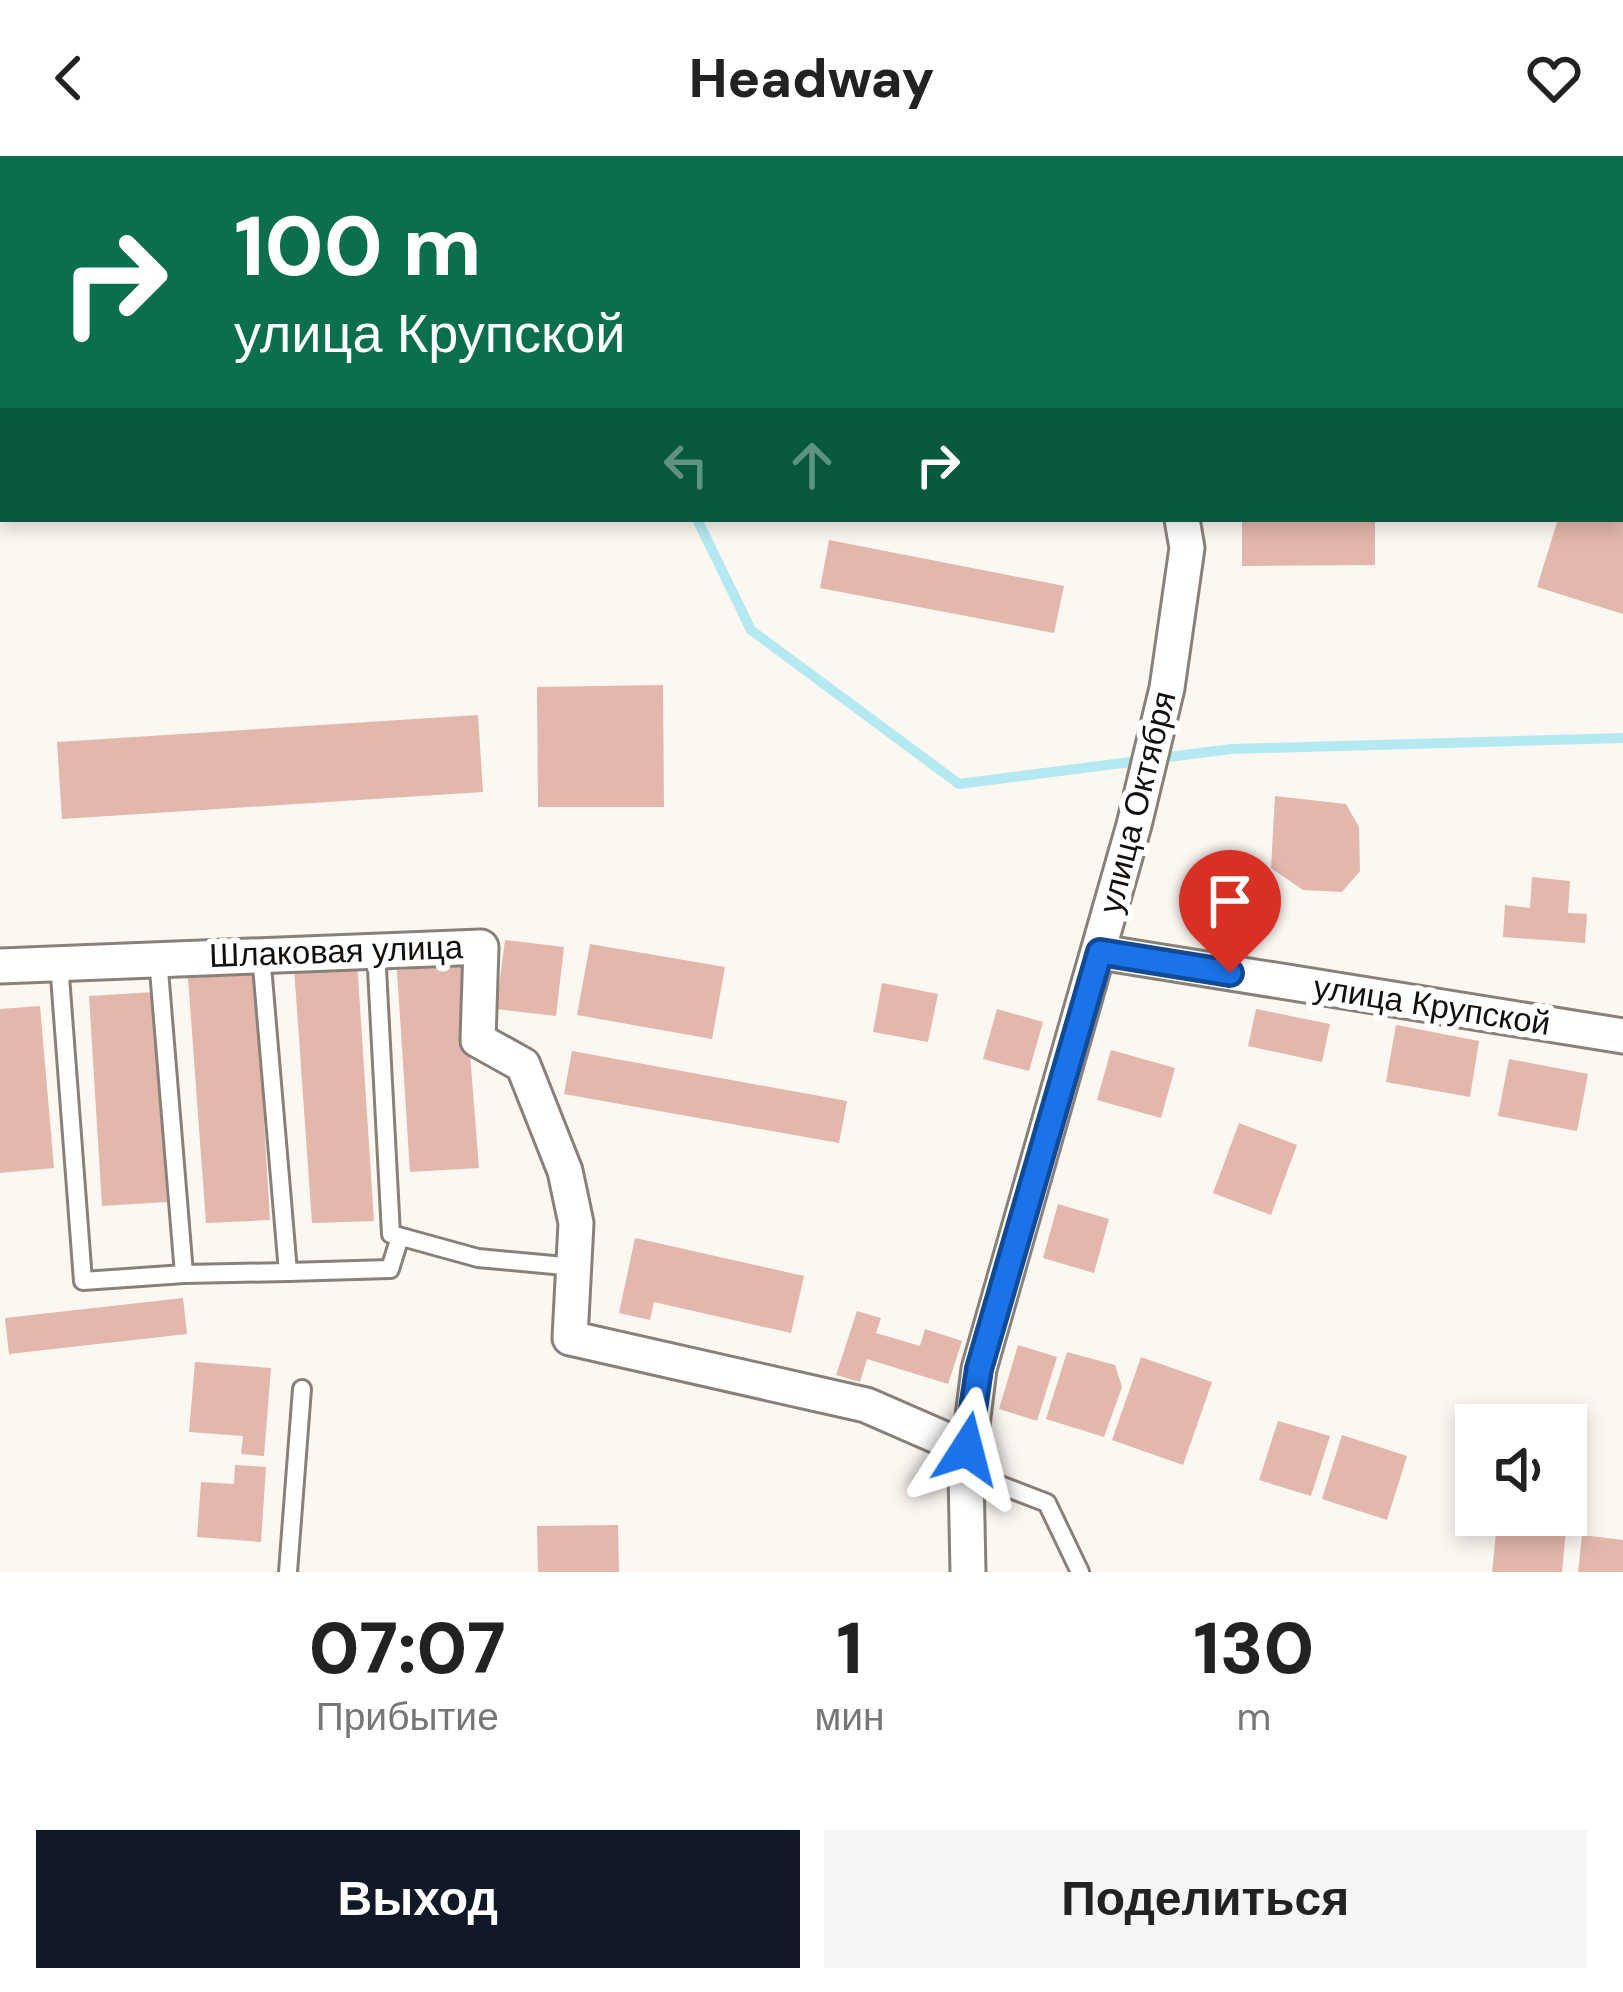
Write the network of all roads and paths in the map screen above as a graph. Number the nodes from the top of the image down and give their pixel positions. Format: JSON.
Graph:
{"nodes":[{"id":1,"x":1183,"y":522,"type":"edge"},
{"id":2,"x":376,"y":950,"type":"junction"},
{"id":3,"x":1100,"y":952,"type":"junction"},
{"id":4,"x":261,"y":953,"type":"junction"},
{"id":5,"x":158,"y":957,"type":"junction"},
{"id":6,"x":59,"y":963,"type":"junction"},
{"id":7,"x":0,"y":966,"type":"edge"},
{"id":8,"x":1623,"y":1036,"type":"edge"},
{"id":9,"x":400,"y":1237,"type":"junction"},
{"id":10,"x":575,"y":1267,"type":"junction"},
{"id":11,"x":289,"y":1272,"type":"junction"},
{"id":12,"x":184,"y":1274,"type":"junction"},
{"id":13,"x":302,"y":1389,"type":"dead end"},
{"id":14,"x":966,"y":1460,"type":"junction"},
{"id":15,"x":288,"y":1572,"type":"edge"},
{"id":16,"x":968,"y":1572,"type":"edge"},
{"id":17,"x":1080,"y":1572,"type":"edge"}],
"edges":[{"from":1,"to":3,"type":"street","name":"улица Октября"},
{"from":2,"to":4,"type":"street","name":"Шлаковая улица"},
{"from":2,"to":9,"type":"lane"},
{"from":2,"to":10,"type":"street","name":"Шлаковая улица"},
{"from":3,"to":8,"type":"street","name":"улица Крупской"},
{"from":3,"to":14,"type":"street","name":"улица Октября"},
{"from":4,"to":5,"type":"street","name":"Шлаковая улица"},
{"from":4,"to":11,"type":"lane"},
{"from":5,"to":6,"type":"street","name":"Шлаковая улица"},
{"from":5,"to":12,"type":"lane"},
{"from":6,"to":7,"type":"street","name":"Шлаковая улица"},
{"from":6,"to":12,"type":"lane"},
{"from":9,"to":10,"type":"lane"},
{"from":9,"to":11,"type":"lane"},
{"from":10,"to":14,"type":"street","name":"Шлаковая улица"},
{"from":11,"to":12,"type":"lane"},
{"from":13,"to":15,"type":"lane"},
{"from":14,"to":16,"type":"street","name":"улица Октября"},
{"from":14,"to":17,"type":"lane"}]}
